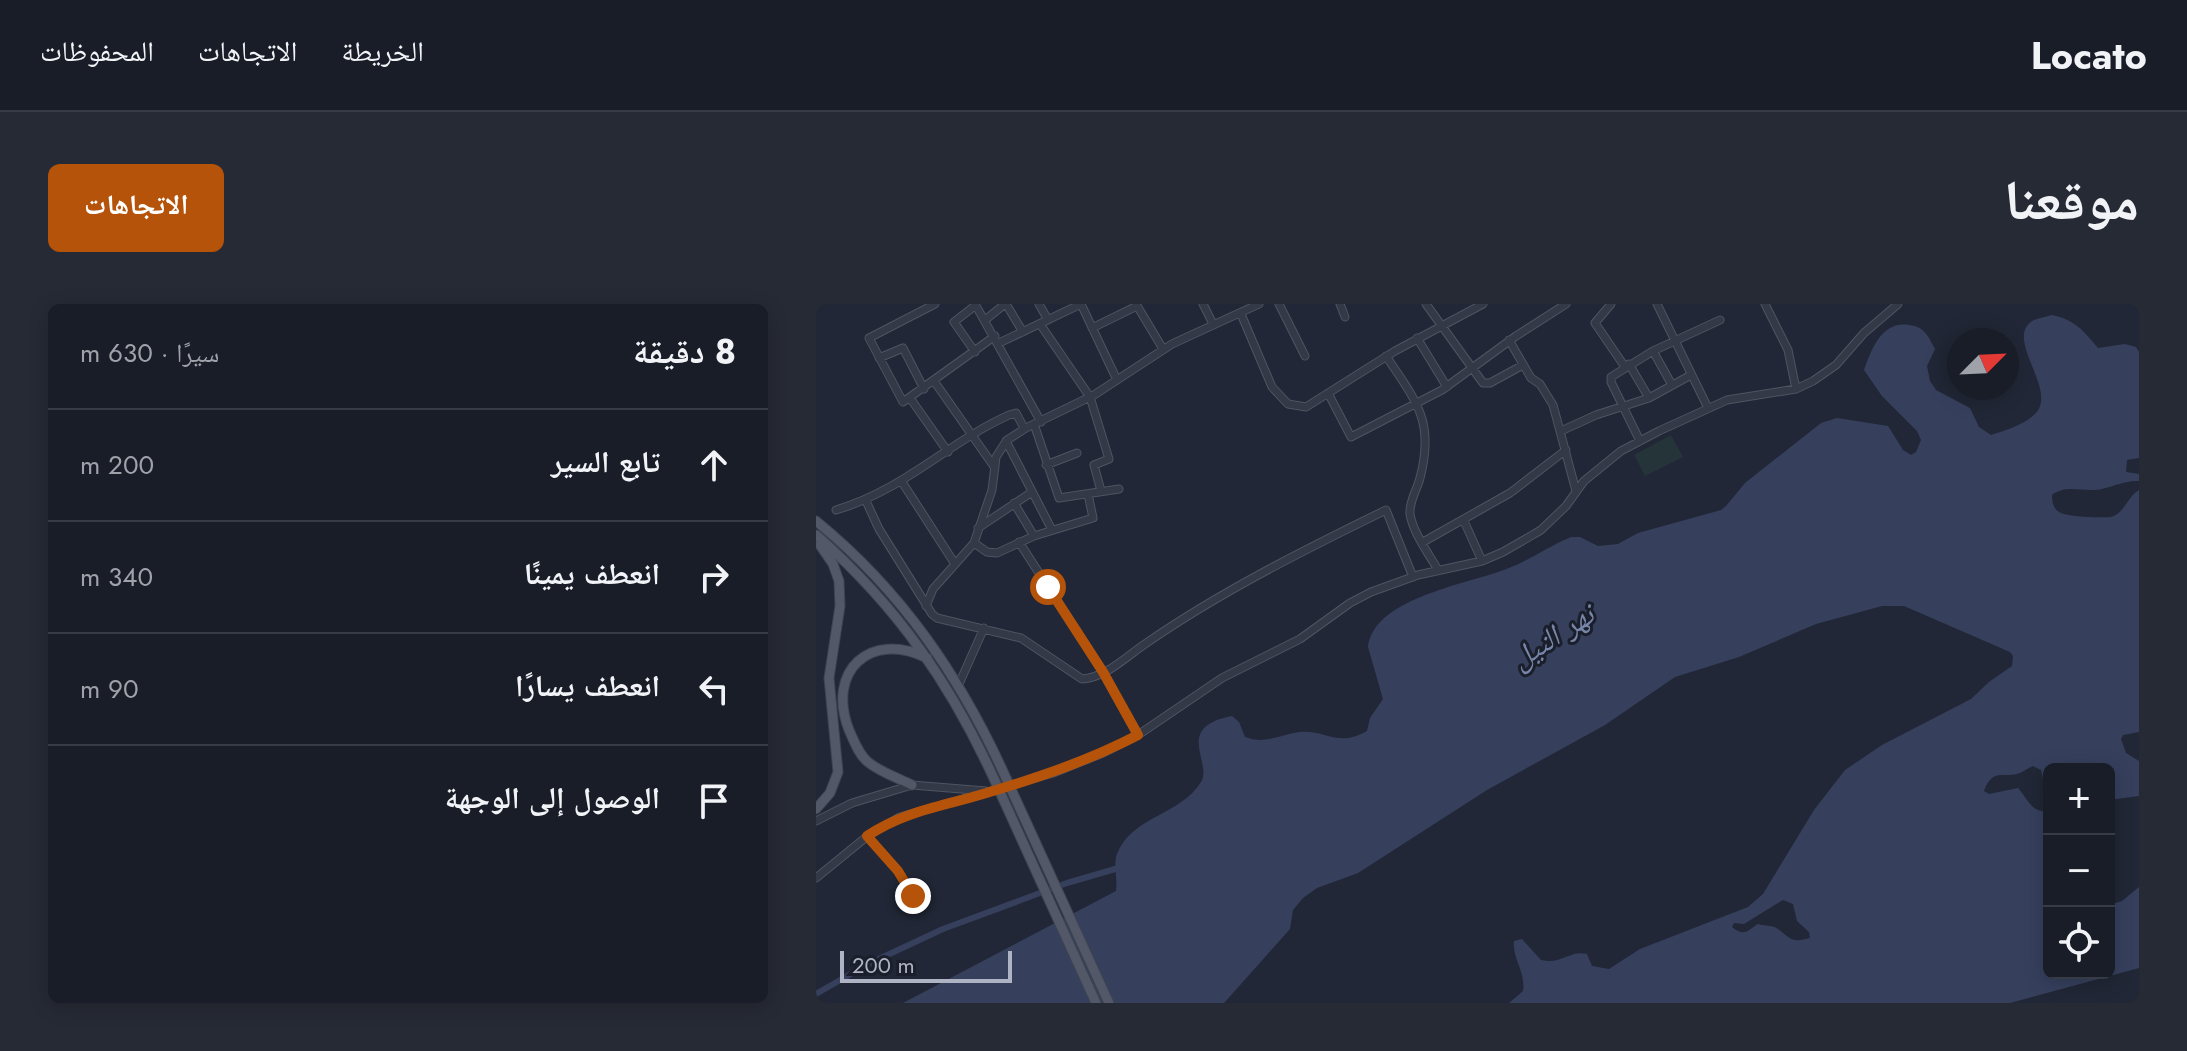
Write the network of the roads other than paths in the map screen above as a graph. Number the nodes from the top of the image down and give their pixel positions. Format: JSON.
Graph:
{"nodes":[{"id":1,"x":935,"y":304,"type":"edge"},
{"id":2,"x":1006,"y":304,"type":"edge"},
{"id":3,"x":1039,"y":304,"type":"edge"},
{"id":4,"x":1081,"y":304,"type":"edge"},
{"id":5,"x":1203,"y":304,"type":"edge"},
{"id":6,"x":1258,"y":304,"type":"edge"},
{"id":7,"x":1279,"y":304,"type":"edge"},
{"id":8,"x":1340,"y":304,"type":"edge"},
{"id":9,"x":1426,"y":304,"type":"edge"},
{"id":10,"x":1483,"y":304,"type":"edge"},
{"id":11,"x":1544,"y":304,"type":"edge"},
{"id":12,"x":1566,"y":304,"type":"edge"},
{"id":13,"x":1611,"y":304,"type":"edge"},
{"id":14,"x":1657,"y":304,"type":"edge"},
{"id":15,"x":1765,"y":304,"type":"edge"},
{"id":16,"x":1898,"y":304,"type":"edge"},
{"id":17,"x":976,"y":305,"type":"edge"},
{"id":18,"x":1137,"y":305,"type":"edge"},
{"id":19,"x":920,"y":307,"type":"edge"},
{"id":20,"x":1245,"y":309,"type":"edge"},
{"id":21,"x":1548,"y":315,"type":"junction"},
{"id":22,"x":1345,"y":317,"type":"dead end"},
{"id":23,"x":985,"y":320,"type":"junction"},
{"id":24,"x":1048,"y":320,"type":"junction"},
{"id":25,"x":1720,"y":320,"type":"dead end"},
{"id":26,"x":1040,"y":324,"type":"junction"},
{"id":27,"x":1213,"y":324,"type":"junction"},
{"id":28,"x":1440,"y":325,"type":"junction"},
{"id":29,"x":1092,"y":328,"type":"junction"},
{"id":30,"x":1023,"y":332,"type":"junction"},
{"id":31,"x":1417,"y":338,"type":"junction"},
{"id":32,"x":997,"y":339,"type":"junction"},
{"id":33,"x":1509,"y":340,"type":"junction"},
{"id":34,"x":1675,"y":341,"type":"junction"},
{"id":35,"x":1163,"y":349,"type":"junction"},
{"id":36,"x":1653,"y":351,"type":"junction"},
{"id":37,"x":975,"y":352,"type":"junction"},
{"id":38,"x":1305,"y":356,"type":"dead end"},
{"id":39,"x":1386,"y":356,"type":"junction"},
{"id":40,"x":879,"y":358,"type":"junction"},
{"id":41,"x":1523,"y":365,"type":"junction"},
{"id":42,"x":1627,"y":366,"type":"junction"},
{"id":43,"x":1472,"y":368,"type":"junction"},
{"id":44,"x":1691,"y":375,"type":"junction"},
{"id":45,"x":1117,"y":380,"type":"junction"},
{"id":46,"x":934,"y":381,"type":"junction"},
{"id":47,"x":1672,"y":385,"type":"junction"},
{"id":48,"x":1447,"y":387,"type":"junction"},
{"id":49,"x":924,"y":389,"type":"junction"},
{"id":50,"x":1796,"y":389,"type":"junction"},
{"id":51,"x":1328,"y":393,"type":"junction"},
{"id":52,"x":1090,"y":397,"type":"junction"},
{"id":53,"x":910,"y":398,"type":"junction"},
{"id":54,"x":1649,"y":398,"type":"junction"},
{"id":55,"x":1416,"y":403,"type":"junction"},
{"id":56,"x":1625,"y":406,"type":"junction"},
{"id":57,"x":1708,"y":408,"type":"junction"},
{"id":58,"x":1037,"y":423,"type":"junction"},
{"id":59,"x":1024,"y":428,"type":"junction"},
{"id":60,"x":1561,"y":431,"type":"junction"},
{"id":61,"x":973,"y":436,"type":"junction"},
{"id":62,"x":1006,"y":441,"type":"junction"},
{"id":63,"x":1640,"y":441,"type":"junction"},
{"id":64,"x":1566,"y":450,"type":"junction"},
{"id":65,"x":948,"y":452,"type":"junction"},
{"id":66,"x":1077,"y":453,"type":"dead end"},
{"id":67,"x":1046,"y":465,"type":"junction"},
{"id":68,"x":995,"y":468,"type":"junction"},
{"id":69,"x":902,"y":482,"type":"junction"},
{"id":70,"x":1119,"y":489,"type":"dead end"},
{"id":71,"x":1101,"y":491,"type":"junction"},
{"id":72,"x":1576,"y":491,"type":"junction"},
{"id":73,"x":1032,"y":492,"type":"junction"},
{"id":74,"x":1088,"y":494,"type":"junction"},
{"id":75,"x":866,"y":501,"type":"junction"},
{"id":76,"x":1014,"y":503,"type":"junction"},
{"id":77,"x":836,"y":510,"type":"dead end"},
{"id":78,"x":1411,"y":517,"type":"junction"},
{"id":79,"x":816,"y":521,"type":"edge"},
{"id":80,"x":1464,"y":521,"type":"junction"},
{"id":81,"x":1391,"y":524,"type":"junction"},
{"id":82,"x":978,"y":528,"type":"junction"},
{"id":83,"x":1052,"y":530,"type":"junction"},
{"id":84,"x":1034,"y":536,"type":"junction"},
{"id":85,"x":816,"y":537,"type":"edge"},
{"id":86,"x":1019,"y":542,"type":"junction"},
{"id":87,"x":1423,"y":542,"type":"junction"},
{"id":88,"x":974,"y":543,"type":"junction"},
{"id":89,"x":1482,"y":561,"type":"junction"},
{"id":90,"x":955,"y":564,"type":"junction"},
{"id":91,"x":1438,"y":570,"type":"junction"},
{"id":92,"x":1413,"y":577,"type":"junction"},
{"id":93,"x":926,"y":606,"type":"junction"},
{"id":94,"x":984,"y":628,"type":"junction"},
{"id":95,"x":928,"y":659,"type":"junction"},
{"id":96,"x":1103,"y":672,"type":"junction"},
{"id":97,"x":959,"y":684,"type":"junction"},
{"id":98,"x":1138,"y":735,"type":"junction"},
{"id":99,"x":912,"y":785,"type":"junction"},
{"id":100,"x":994,"y":786,"type":"junction"},
{"id":101,"x":816,"y":809,"type":"edge"},
{"id":102,"x":816,"y":821,"type":"edge"},
{"id":103,"x":867,"y":836,"type":"junction"},
{"id":104,"x":816,"y":878,"type":"edge"},
{"id":105,"x":913,"y":896,"type":"dead end"},
{"id":106,"x":1096,"y":1003,"type":"edge"},
{"id":107,"x":1109,"y":1003,"type":"edge"}],
"edges":[{"from":1,"to":19,"type":"street"},
{"from":2,"to":23,"type":"street"},
{"from":2,"to":30,"type":"street"},
{"from":3,"to":24,"type":"street"},
{"from":4,"to":24,"type":"street"},
{"from":4,"to":29,"type":"street"},
{"from":5,"to":27,"type":"street"},
{"from":6,"to":20,"type":"street"},
{"from":7,"to":38,"type":"street"},
{"from":8,"to":22,"type":"street"},
{"from":9,"to":28,"type":"street"},
{"from":10,"to":28,"type":"street"},
{"from":11,"to":21,"type":"street"},
{"from":12,"to":21,"type":"street"},
{"from":13,"to":42,"type":"street"},
{"from":14,"to":34,"type":"street"},
{"from":15,"to":50,"type":"street"},
{"from":16,"to":50,"type":"street"},
{"from":17,"to":23,"type":"street"},
{"from":17,"to":37,"type":"street"},
{"from":18,"to":29,"type":"street"},
{"from":18,"to":35,"type":"street"},
{"from":19,"to":40,"type":"street"},
{"from":20,"to":27,"type":"street"},
{"from":20,"to":51,"type":"street"},
{"from":21,"to":33,"type":"street"},
{"from":23,"to":32,"type":"street"},
{"from":24,"to":26,"type":"street"},
{"from":25,"to":34,"type":"street"},
{"from":26,"to":30,"type":"street"},
{"from":26,"to":52,"type":"street"},
{"from":27,"to":35,"type":"street"},
{"from":28,"to":31,"type":"street"},
{"from":28,"to":43,"type":"street"},
{"from":29,"to":45,"type":"street"},
{"from":30,"to":32,"type":"street"},
{"from":31,"to":39,"type":"street"},
{"from":31,"to":48,"type":"street"},
{"from":32,"to":37,"type":"street"},
{"from":32,"to":58,"type":"street"},
{"from":33,"to":41,"type":"street"},
{"from":33,"to":43,"type":"street"},
{"from":34,"to":36,"type":"street"},
{"from":34,"to":44,"type":"street"},
{"from":35,"to":45,"type":"street"},
{"from":36,"to":42,"type":"street"},
{"from":36,"to":47,"type":"street"},
{"from":37,"to":46,"type":"street"},
{"from":39,"to":51,"type":"street"},
{"from":39,"to":55,"type":"street"},
{"from":40,"to":49,"type":"street"},
{"from":40,"to":53,"type":"street"},
{"from":41,"to":43,"type":"street"},
{"from":41,"to":60,"type":"street"},
{"from":42,"to":54,"type":"street"},
{"from":42,"to":56,"type":"street"},
{"from":43,"to":48,"type":"street"},
{"from":44,"to":47,"type":"street"},
{"from":44,"to":57,"type":"street"},
{"from":45,"to":52,"type":"street"},
{"from":46,"to":49,"type":"street"},
{"from":46,"to":61,"type":"street"},
{"from":47,"to":54,"type":"street"},
{"from":48,"to":55,"type":"street"},
{"from":49,"to":53,"type":"street"},
{"from":50,"to":57,"type":"street"},
{"from":51,"to":55,"type":"street"},
{"from":52,"to":58,"type":"street"},
{"from":52,"to":71,"type":"street"},
{"from":53,"to":65,"type":"street"},
{"from":54,"to":56,"type":"street"},
{"from":55,"to":78,"type":"street"},
{"from":56,"to":60,"type":"street"},
{"from":56,"to":63,"type":"street"},
{"from":57,"to":63,"type":"street"},
{"from":58,"to":59,"type":"street"},
{"from":58,"to":67,"type":"street"},
{"from":59,"to":61,"type":"street"},
{"from":59,"to":62,"type":"street"},
{"from":60,"to":64,"type":"street"},
{"from":61,"to":65,"type":"street"},
{"from":61,"to":68,"type":"street"},
{"from":62,"to":68,"type":"street"},
{"from":62,"to":73,"type":"street"},
{"from":63,"to":72,"type":"street"},
{"from":64,"to":72,"type":"street"},
{"from":64,"to":80,"type":"street"},
{"from":65,"to":69,"type":"street"},
{"from":66,"to":67,"type":"street"},
{"from":67,"to":74,"type":"street"},
{"from":68,"to":82,"type":"street"},
{"from":69,"to":75,"type":"street"},
{"from":69,"to":90,"type":"street"},
{"from":70,"to":71,"type":"street"},
{"from":71,"to":74,"type":"street"},
{"from":72,"to":89,"type":"street"},
{"from":73,"to":76,"type":"street"},
{"from":73,"to":83,"type":"street"},
{"from":74,"to":83,"type":"street"},
{"from":75,"to":77,"type":"street"},
{"from":75,"to":93,"type":"street"},
{"from":76,"to":82,"type":"street"},
{"from":76,"to":84,"type":"street"},
{"from":78,"to":81,"type":"street"},
{"from":78,"to":87,"type":"street"},
{"from":79,"to":97,"type":"main road"},
{"from":80,"to":87,"type":"street"},
{"from":80,"to":89,"type":"street"},
{"from":81,"to":92,"type":"street"},
{"from":81,"to":96,"type":"street"},
{"from":82,"to":88,"type":"street"},
{"from":83,"to":84,"type":"street"},
{"from":84,"to":86,"type":"street"},
{"from":85,"to":95,"type":"main road"},
{"from":85,"to":101,"type":"main road"},
{"from":86,"to":88,"type":"street"},
{"from":86,"to":96,"type":"street"},
{"from":87,"to":91,"type":"street"},
{"from":88,"to":90,"type":"street"},
{"from":89,"to":91,"type":"street"},
{"from":90,"to":93,"type":"street"},
{"from":91,"to":92,"type":"street"},
{"from":92,"to":98,"type":"street"},
{"from":93,"to":94,"type":"street"},
{"from":94,"to":96,"type":"street"},
{"from":94,"to":97,"type":"street"},
{"from":95,"to":99,"type":"main road"},
{"from":95,"to":100,"type":"main road"},
{"from":96,"to":98,"type":"street"},
{"from":97,"to":107,"type":"main road","bridge":true},
{"from":98,"to":100,"type":"street"},
{"from":99,"to":100,"type":"street"},
{"from":99,"to":102,"type":"street"},
{"from":100,"to":103,"type":"street"},
{"from":100,"to":106,"type":"main road","bridge":true},
{"from":103,"to":104,"type":"street"},
{"from":103,"to":105,"type":"street"}]}
